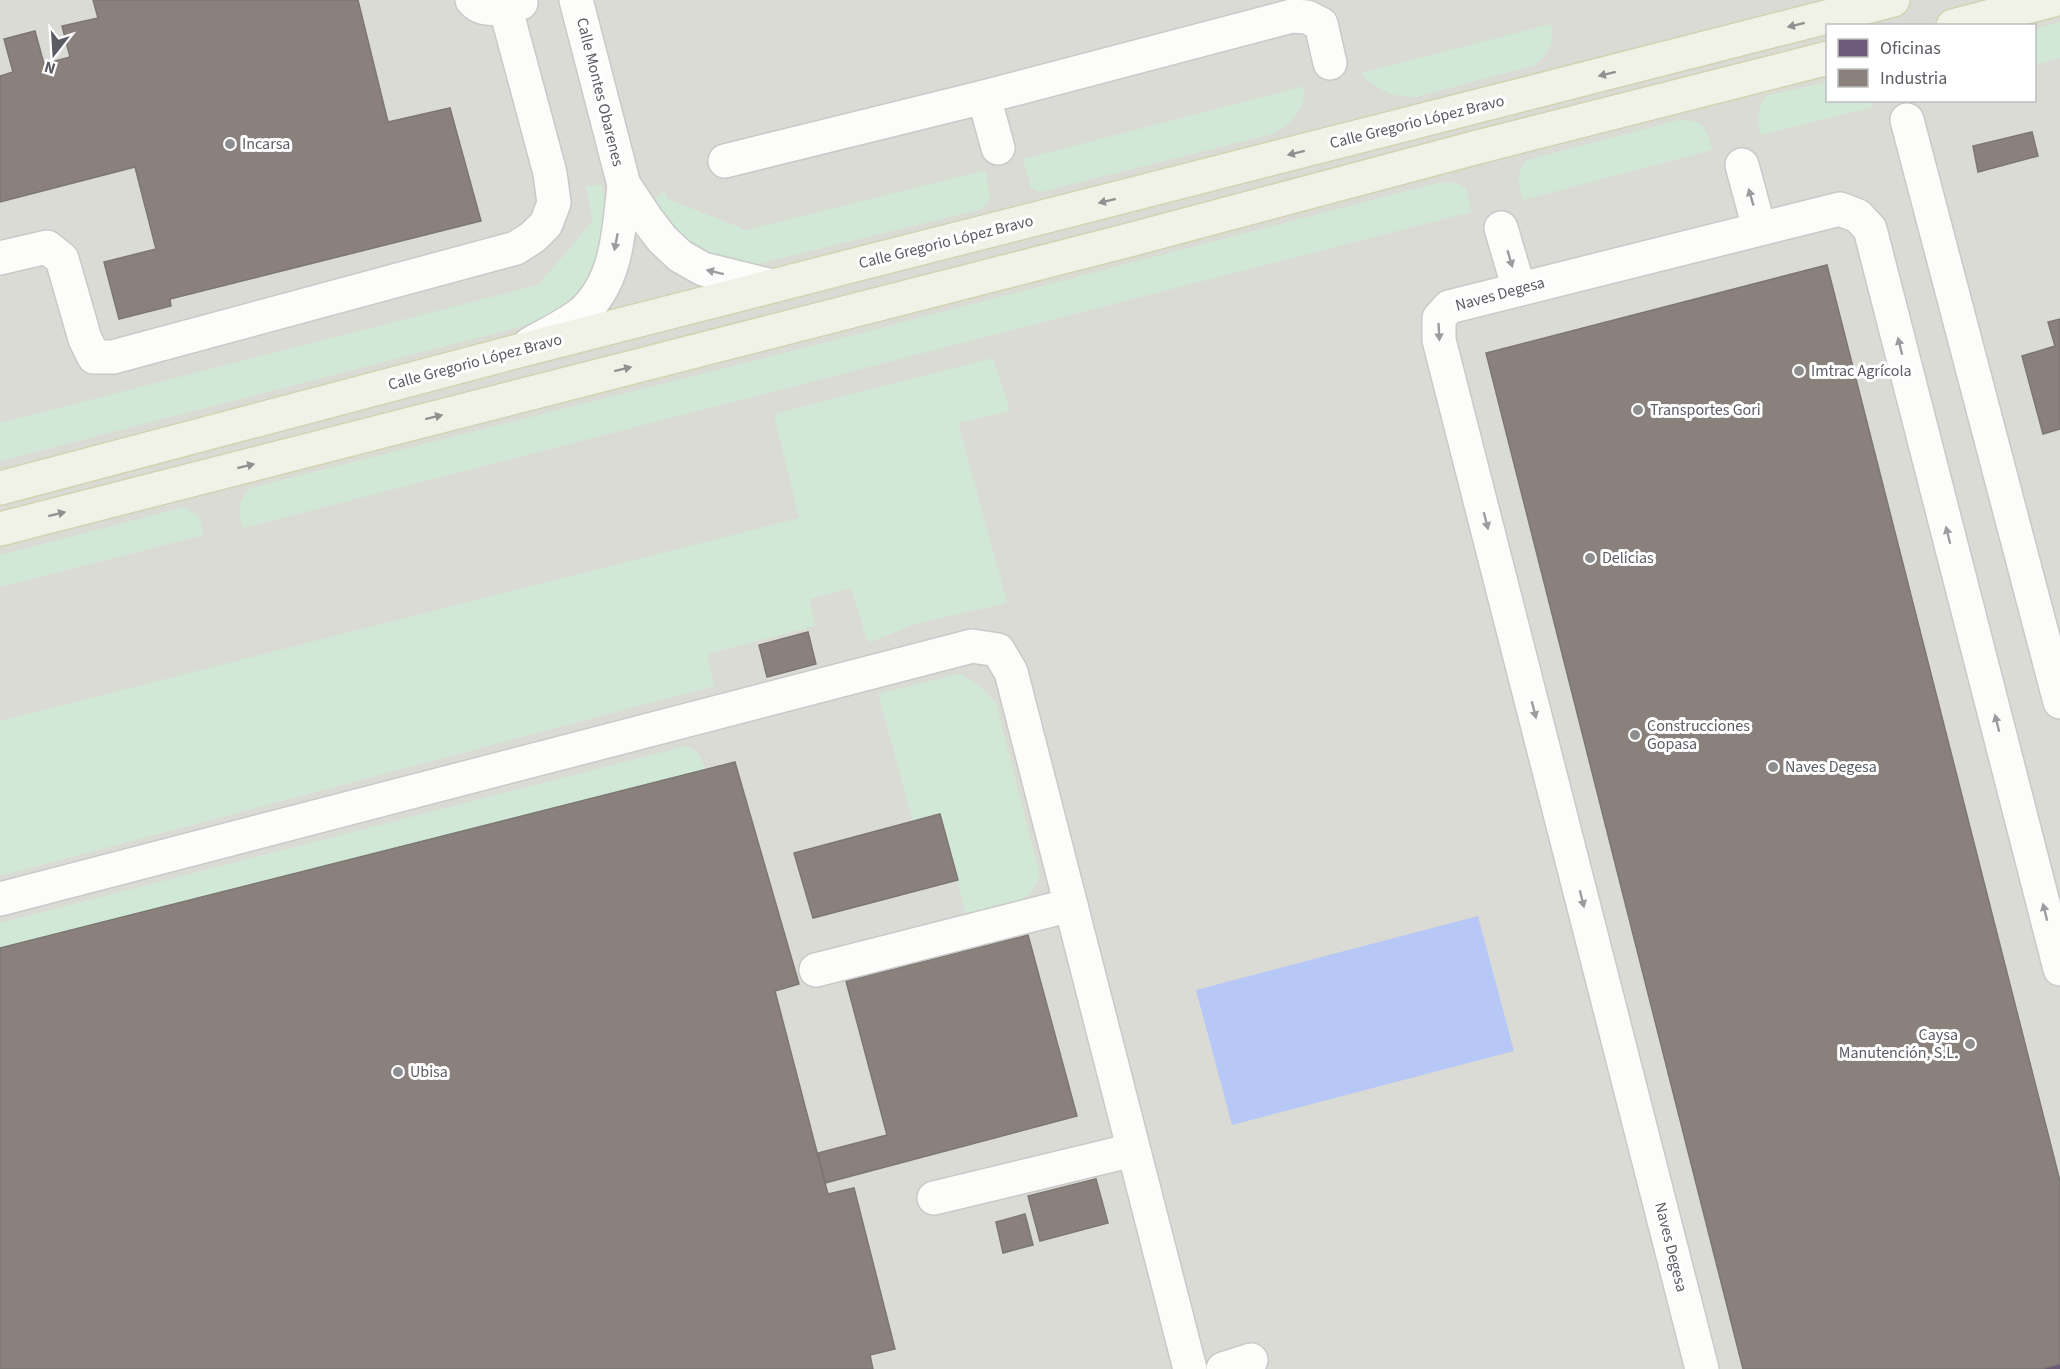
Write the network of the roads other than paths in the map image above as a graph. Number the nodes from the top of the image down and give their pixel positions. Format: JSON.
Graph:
{"nodes":[{"id":1,"x":472,"y":0,"type":"edge"},
{"id":2,"x":576,"y":0,"type":"edge"},
{"id":3,"x":1893,"y":0,"type":"edge"},
{"id":4,"x":2053,"y":0,"type":"edge"},
{"id":5,"x":1961,"y":24,"type":"edge"},
{"id":6,"x":1826,"y":58,"type":"edge"},
{"id":7,"x":1330,"y":63,"type":"dead end"},
{"id":8,"x":984,"y":97,"type":"junction"},
{"id":9,"x":1907,"y":120,"type":"dead end"},
{"id":10,"x":998,"y":148,"type":"dead end"},
{"id":11,"x":724,"y":161,"type":"dead end"},
{"id":12,"x":1742,"y":165,"type":"dead end"},
{"id":13,"x":624,"y":184,"type":"junction"},
{"id":14,"x":1501,"y":228,"type":"dead end"},
{"id":15,"x":1760,"y":228,"type":"junction"},
{"id":16,"x":0,"y":258,"type":"edge"},
{"id":17,"x":772,"y":286,"type":"junction"},
{"id":18,"x":1519,"y":289,"type":"junction"},
{"id":19,"x":518,"y":351,"type":"junction"},
{"id":20,"x":0,"y":488,"type":"edge"},
{"id":21,"x":0,"y":529,"type":"edge"},
{"id":22,"x":2060,"y":702,"type":"edge"},
{"id":23,"x":0,"y":899,"type":"edge"},
{"id":24,"x":1071,"y":905,"type":"junction"},
{"id":25,"x":2060,"y":969,"type":"edge"},
{"id":26,"x":816,"y":970,"type":"dead end"},
{"id":27,"x":1133,"y":1150,"type":"junction"},
{"id":28,"x":934,"y":1198,"type":"dead end"},
{"id":29,"x":1190,"y":1369,"type":"edge"},
{"id":30,"x":1702,"y":1369,"type":"edge"}],
"edges":[{"from":1,"to":16,"type":"street"},
{"from":2,"to":13,"type":"street","name":"Calle Montes Obarenes"},
{"from":3,"to":17,"type":"main road","name":"Calle Gregorio López Bravo","one_way":true},
{"from":4,"to":5,"type":"main road"},
{"from":21,"to":6,"type":"main road","one_way":true},
{"from":7,"to":8,"type":"street"},
{"from":8,"to":10,"type":"street"},
{"from":8,"to":11,"type":"street"},
{"from":9,"to":22,"type":"street"},
{"from":15,"to":12,"type":"street","one_way":true},
{"from":17,"to":13,"type":"street","name":"Calle Montes Obarenes","one_way":true},
{"from":13,"to":19,"type":"street","name":"Calle Montes Obarenes","one_way":true},
{"from":14,"to":18,"type":"street","one_way":true},
{"from":15,"to":18,"type":"street","name":"Naves Degesa"},
{"from":25,"to":15,"type":"street","name":"Naves Degesa","one_way":true},
{"from":17,"to":19,"type":"main road","name":"Calle Gregorio López Bravo"},
{"from":18,"to":30,"type":"street","name":"Naves Degesa","one_way":true},
{"from":19,"to":20,"type":"main road","name":"Calle Gregorio López Bravo"},
{"from":23,"to":24,"type":"street"},
{"from":24,"to":26,"type":"street"},
{"from":24,"to":27,"type":"street"},
{"from":27,"to":28,"type":"street"},
{"from":27,"to":29,"type":"street"}]}
